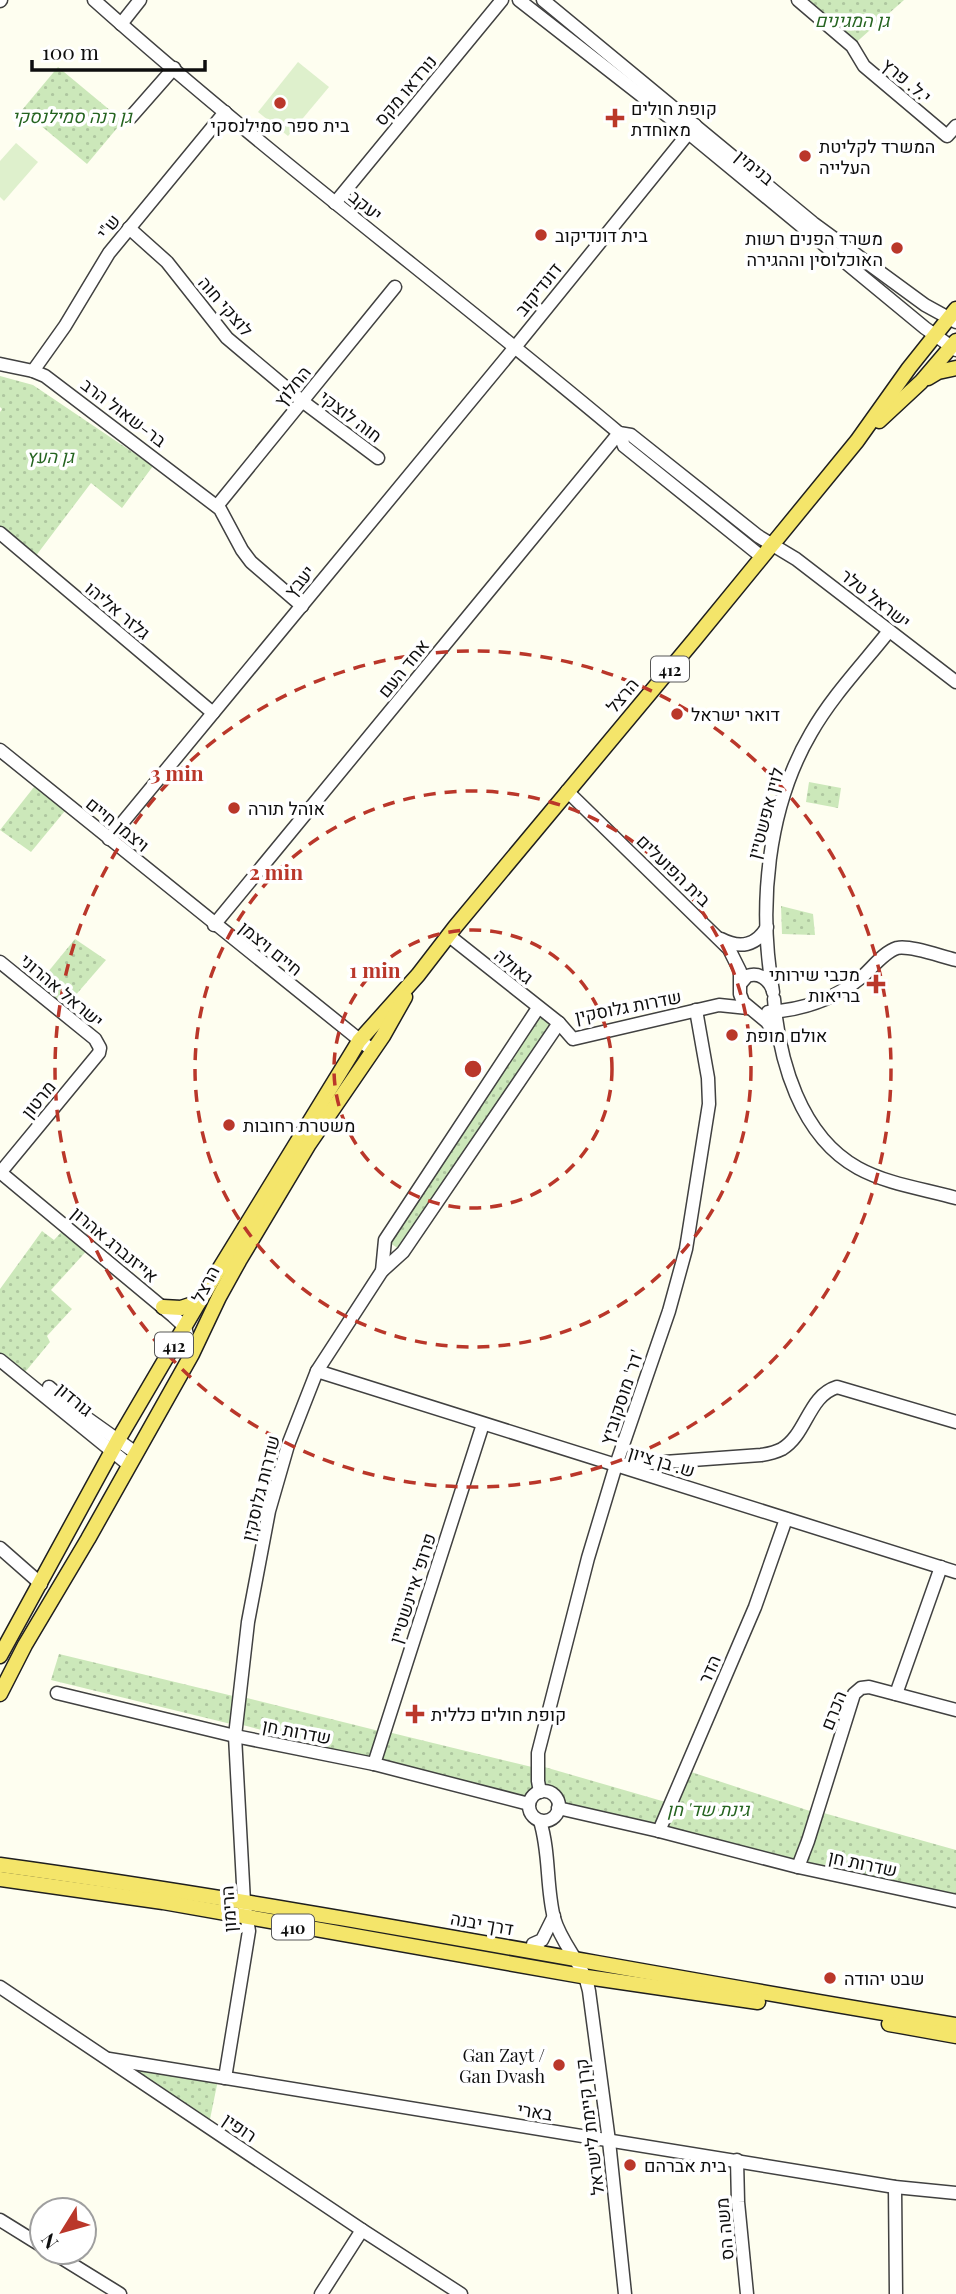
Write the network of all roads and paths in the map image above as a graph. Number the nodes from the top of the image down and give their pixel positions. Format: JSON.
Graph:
{"nodes":[{"id":1,"x":94,"y":0,"type":"edge"},
{"id":2,"x":140,"y":0,"type":"edge"},
{"id":3,"x":502,"y":0,"type":"edge"},
{"id":4,"x":519,"y":0,"type":"edge"},
{"id":5,"x":543,"y":0,"type":"edge"},
{"id":6,"x":798,"y":0,"type":"edge"},
{"id":7,"x":121,"y":24,"type":"junction"},
{"id":8,"x":174,"y":68,"type":"junction"},
{"id":9,"x":225,"y":112,"type":"junction"},
{"id":10,"x":130,"y":118,"type":"dead end"},
{"id":11,"x":956,"y":126,"type":"edge"},
{"id":12,"x":692,"y":129,"type":"junction"},
{"id":13,"x":335,"y":203,"type":"junction"},
{"id":14,"x":129,"y":228,"type":"junction"},
{"id":15,"x":395,"y":287,"type":"dead end"},
{"id":16,"x":954,"y":316,"type":"edge"},
{"id":17,"x":935,"y":335,"type":"junction"},
{"id":18,"x":954,"y":345,"type":"edge"},
{"id":19,"x":516,"y":346,"type":"junction"},
{"id":20,"x":0,"y":364,"type":"edge"},
{"id":21,"x":956,"y":368,"type":"edge"},
{"id":22,"x":33,"y":371,"type":"junction"},
{"id":23,"x":921,"y":382,"type":"junction"},
{"id":24,"x":302,"y":401,"type":"junction"},
{"id":25,"x":619,"y":433,"type":"junction"},
{"id":26,"x":857,"y":441,"type":"junction"},
{"id":27,"x":378,"y":458,"type":"dead end"},
{"id":28,"x":217,"y":506,"type":"junction"},
{"id":29,"x":0,"y":533,"type":"edge"},
{"id":30,"x":767,"y":551,"type":"junction"},
{"id":31,"x":302,"y":606,"type":"junction"},
{"id":32,"x":889,"y":631,"type":"junction"},
{"id":33,"x":956,"y":682,"type":"edge"},
{"id":34,"x":213,"y":713,"type":"junction"},
{"id":35,"x":0,"y":750,"type":"edge"},
{"id":36,"x":567,"y":791,"type":"junction"},
{"id":37,"x":109,"y":839,"type":"junction"},
{"id":38,"x":214,"y":925,"type":"junction"},
{"id":39,"x":766,"y":927,"type":"junction"},
{"id":40,"x":448,"y":935,"type":"junction"},
{"id":41,"x":718,"y":938,"type":"junction"},
{"id":42,"x":956,"y":960,"type":"edge"},
{"id":43,"x":0,"y":962,"type":"edge"},
{"id":44,"x":740,"y":985,"type":"junction"},
{"id":45,"x":719,"y":1005,"type":"junction"},
{"id":46,"x":765,"y":1006,"type":"junction"},
{"id":47,"x":538,"y":1008,"type":"junction"},
{"id":48,"x":696,"y":1010,"type":"junction"},
{"id":49,"x":559,"y":1023,"type":"junction"},
{"id":50,"x":779,"y":1041,"type":"junction"},
{"id":51,"x":366,"y":1045,"type":"junction"},
{"id":52,"x":100,"y":1048,"type":"joint"},
{"id":53,"x":0,"y":1172,"type":"edge"},
{"id":54,"x":956,"y":1198,"type":"edge"},
{"id":55,"x":382,"y":1271,"type":"junction"},
{"id":56,"x":199,"y":1302,"type":"junction"},
{"id":57,"x":163,"y":1307,"type":"junction"},
{"id":58,"x":184,"y":1327,"type":"junction"},
{"id":59,"x":192,"y":1354,"type":"junction"},
{"id":60,"x":0,"y":1360,"type":"edge"},
{"id":61,"x":317,"y":1371,"type":"junction"},
{"id":62,"x":56,"y":1375,"type":"dead end"},
{"id":63,"x":46,"y":1392,"type":"junction"},
{"id":64,"x":956,"y":1422,"type":"edge"},
{"id":65,"x":483,"y":1424,"type":"junction"},
{"id":66,"x":114,"y":1446,"type":"junction"},
{"id":67,"x":132,"y":1459,"type":"junction"},
{"id":68,"x":616,"y":1465,"type":"junction"},
{"id":69,"x":786,"y":1519,"type":"junction"},
{"id":70,"x":0,"y":1548,"type":"edge"},
{"id":71,"x":941,"y":1567,"type":"junction"},
{"id":72,"x":956,"y":1572,"type":"edge"},
{"id":73,"x":41,"y":1584,"type":"junction"},
{"id":74,"x":0,"y":1656,"type":"edge"},
{"id":75,"x":57,"y":1693,"type":"dead end"},
{"id":76,"x":0,"y":1694,"type":"edge"},
{"id":77,"x":896,"y":1694,"type":"junction"},
{"id":78,"x":956,"y":1710,"type":"edge"},
{"id":79,"x":235,"y":1736,"type":"junction"},
{"id":80,"x":374,"y":1764,"type":"junction"},
{"id":81,"x":540,"y":1792,"type":"junction"},
{"id":82,"x":529,"y":1804,"type":"junction"},
{"id":83,"x":558,"y":1808,"type":"junction"},
{"id":84,"x":540,"y":1821,"type":"junction"},
{"id":85,"x":659,"y":1831,"type":"junction"},
{"id":86,"x":0,"y":1865,"type":"edge"},
{"id":87,"x":798,"y":1867,"type":"junction"},
{"id":88,"x":0,"y":1879,"type":"edge"},
{"id":89,"x":956,"y":1900,"type":"edge"},
{"id":90,"x":244,"y":1902,"type":"junction"},
{"id":91,"x":554,"y":1916,"type":"junction"},
{"id":92,"x":246,"y":1918,"type":"junction"},
{"id":93,"x":541,"y":1953,"type":"junction"},
{"id":94,"x":574,"y":1959,"type":"junction"},
{"id":95,"x":586,"y":1978,"type":"junction"},
{"id":96,"x":0,"y":1987,"type":"edge"},
{"id":97,"x":956,"y":2025,"type":"edge"},
{"id":98,"x":956,"y":2036,"type":"edge"},
{"id":99,"x":109,"y":2059,"type":"junction"},
{"id":100,"x":225,"y":2078,"type":"junction"},
{"id":101,"x":609,"y":2141,"type":"junction"},
{"id":102,"x":737,"y":2160,"type":"junction"},
{"id":103,"x":895,"y":2188,"type":"junction"},
{"id":104,"x":956,"y":2193,"type":"edge"},
{"id":105,"x":0,"y":2220,"type":"edge"},
{"id":106,"x":362,"y":2230,"type":"junction"},
{"id":107,"x":28,"y":2237,"type":"edge"},
{"id":108,"x":75,"y":2266,"type":"edge"},
{"id":109,"x":120,"y":2294,"type":"edge"},
{"id":110,"x":321,"y":2294,"type":"edge"},
{"id":111,"x":461,"y":2294,"type":"edge"},
{"id":112,"x":625,"y":2294,"type":"edge"},
{"id":113,"x":747,"y":2294,"type":"edge"},
{"id":114,"x":896,"y":2294,"type":"edge"}],
"edges":[{"from":1,"to":7,"type":"street","name":"יעקב"},
{"from":2,"to":7,"type":"street"},
{"from":3,"to":13,"type":"street","name":"נורדאו מקס"},
{"from":4,"to":12,"type":"street","name":"בנימין"},
{"from":5,"to":12,"type":"street","name":"בנימין"},
{"from":6,"to":11,"type":"street","name":"י.ל. פרץ"},
{"from":7,"to":8,"type":"street","name":"יעקב"},
{"from":8,"to":9,"type":"street","name":"יעקב"},
{"from":8,"to":10,"type":"street"},
{"from":9,"to":13,"type":"street","name":"יעקב"},
{"from":9,"to":14,"type":"street","name":"ש\"י"},
{"from":12,"to":16,"type":"street","name":"בנימין"},
{"from":12,"to":17,"type":"street","name":"בנימין"},
{"from":12,"to":19,"type":"street","name":"דונדיקוב"},
{"from":13,"to":19,"type":"street","name":"יעקב"},
{"from":14,"to":22,"type":"street","name":"ש\"י"},
{"from":14,"to":24,"type":"street","name":"לוצקי חוה"},
{"from":15,"to":24,"type":"street","name":"החלוץ"},
{"from":16,"to":17,"type":"main road","name":"הרצל","number":"412"},
{"from":17,"to":18,"type":"street","name":"בנימין"},
{"from":17,"to":26,"type":"main road","name":"הרצל","number":"412"},
{"from":18,"to":23,"type":"main road","name":"הרצל","number":"412"},
{"from":19,"to":25,"type":"street","name":"יעקב"},
{"from":19,"to":31,"type":"street","name":"יעבץ"},
{"from":20,"to":22,"type":"street","name":"בר-שאול הרב"},
{"from":21,"to":23,"type":"main road"},
{"from":22,"to":28,"type":"street","name":"בר-שאול הרב"},
{"from":23,"to":26,"type":"main road","name":"הרצל","number":"412"},
{"from":24,"to":27,"type":"street","name":"חוה לוצקי"},
{"from":24,"to":28,"type":"street","name":"החלוץ"},
{"from":25,"to":30,"type":"street","name":"יעקב"},
{"from":25,"to":38,"type":"street","name":"אחד העם"},
{"from":26,"to":30,"type":"main road","name":"הרצל","number":"412"},
{"from":28,"to":31,"type":"street"},
{"from":29,"to":34,"type":"street","name":"גלזר אליהו"},
{"from":30,"to":32,"type":"street","name":"ישראל טלר"},
{"from":30,"to":36,"type":"main road","name":"הרצל","number":"412"},
{"from":31,"to":34,"type":"street","name":"יעבץ"},
{"from":32,"to":33,"type":"street","name":"ישראל טלר"},
{"from":32,"to":39,"type":"street","name":"לוין אפשטיין"},
{"from":34,"to":37,"type":"street","name":"יעבץ"},
{"from":35,"to":37,"type":"street","name":"ויצמן חיים"},
{"from":36,"to":40,"type":"main road","name":"הרצל","number":"412"},
{"from":36,"to":41,"type":"street","name":"בית הפועלים"},
{"from":37,"to":38,"type":"street","name":"ויצמן חיים"},
{"from":38,"to":51,"type":"street","name":"חיים ויצמן"},
{"from":39,"to":41,"type":"street"},
{"from":39,"to":46,"type":"street","name":"לוין אפשטיין"},
{"from":40,"to":47,"type":"street","name":"גאולה"},
{"from":40,"to":51,"type":"main road","name":"הרצל","number":"412"},
{"from":41,"to":44,"type":"street","name":"בית הפועלים"},
{"from":42,"to":46,"type":"street","name":"שדרות גלוסקין"},
{"from":43,"to":52,"type":"street","name":"ישראל אהרוני"},
{"from":44,"to":45,"type":"street","name":"שדרות גלוסקין"},
{"from":44,"to":46,"type":"street","name":"בית הפועלים"},
{"from":44,"to":46,"type":"street"},
{"from":45,"to":46,"type":"street","name":"שדרות גלוסקין"},
{"from":45,"to":48,"type":"street","name":"שדרות גלוסקין"},
{"from":46,"to":50,"type":"street","name":"לוין אפשטיין"},
{"from":46,"to":50,"type":"street","name":"לוין אפשטיין"},
{"from":47,"to":49,"type":"street","name":"גאולה"},
{"from":47,"to":55,"type":"street","name":"שדרות גלוסקין"},
{"from":48,"to":49,"type":"street","name":"שדרות גלוסקין"},
{"from":48,"to":68,"type":"street","name":"דר' מוסקוביץ'"},
{"from":49,"to":55,"type":"street","name":"שדרות גלוסקין"},
{"from":50,"to":54,"type":"street","name":"לוין אפשטיין"},
{"from":51,"to":56,"type":"main road","name":"הרצל","number":"412"},
{"from":51,"to":59,"type":"main road","name":"הרצל","number":"412"},
{"from":52,"to":53,"type":"street","name":"מרטון"},
{"from":53,"to":57,"type":"street","name":"אייזנברג אהרון"},
{"from":55,"to":61,"type":"street","name":"שדרות גלוסקין"},
{"from":56,"to":57,"type":"main road"},
{"from":56,"to":58,"type":"main road","name":"הרצל","number":"412"},
{"from":57,"to":58,"type":"street","name":"אייזנברג אהרון"},
{"from":58,"to":59,"type":"street","name":"אייזנברג אהרון"},
{"from":58,"to":66,"type":"main road","name":"הרצל","number":"412"},
{"from":59,"to":67,"type":"main road","name":"הרצל","number":"412"},
{"from":60,"to":63,"type":"street","name":"גורדון"},
{"from":61,"to":65,"type":"street","name":"ש. בן ציון"},
{"from":61,"to":79,"type":"street","name":"שדרות גלוסקין"},
{"from":62,"to":63,"type":"street"},
{"from":63,"to":66,"type":"street","name":"גורדון"},
{"from":64,"to":68,"type":"street"},
{"from":65,"to":68,"type":"street","name":"ש. בן ציון"},
{"from":65,"to":80,"type":"street","name":"פרופ׳ איינשטיין"},
{"from":66,"to":67,"type":"street"},
{"from":66,"to":73,"type":"main road","name":"הרצל","number":"412"},
{"from":67,"to":76,"type":"main road","name":"הרצל","number":"412"},
{"from":68,"to":69,"type":"street","name":"ש. בן ציון"},
{"from":68,"to":81,"type":"street","name":"דר' מוסקוביץ'"},
{"from":69,"to":71,"type":"street","name":"ש. בן ציון"},
{"from":69,"to":85,"type":"street","name":"הדר"},
{"from":70,"to":73,"type":"street"},
{"from":71,"to":72,"type":"street","name":"ש. בן ציון"},
{"from":71,"to":77,"type":"street"},
{"from":73,"to":74,"type":"main road","name":"הרצל","number":"412"},
{"from":75,"to":79,"type":"street","name":"שדרות חן"},
{"from":77,"to":78,"type":"street","name":"הכרם"},
{"from":77,"to":87,"type":"street","name":"הכרם"},
{"from":79,"to":80,"type":"street","name":"שדרות חן"},
{"from":79,"to":90,"type":"street","name":"הרימון"},
{"from":80,"to":82,"type":"street","name":"שדרות חן"},
{"from":81,"to":82,"type":"street"},
{"from":81,"to":83,"type":"street"},
{"from":82,"to":84,"type":"street"},
{"from":83,"to":84,"type":"street"},
{"from":83,"to":85,"type":"street","name":"שדרות חן"},
{"from":84,"to":91,"type":"street"},
{"from":85,"to":87,"type":"street","name":"שדרות חן"},
{"from":86,"to":90,"type":"main road","name":"דרך יבנה","number":"410"},
{"from":87,"to":89,"type":"street","name":"שדרות חן"},
{"from":88,"to":92,"type":"main road","name":"דרך יבנה","number":"410"},
{"from":90,"to":92,"type":"street","name":"הרימון"},
{"from":90,"to":93,"type":"main road","name":"דרך יבנה","number":"410"},
{"from":91,"to":93,"type":"street"},
{"from":91,"to":94,"type":"street"},
{"from":92,"to":95,"type":"main road","name":"דרך יבנה","number":"410"},
{"from":92,"to":100,"type":"street","name":"הרימון"},
{"from":93,"to":94,"type":"main road","name":"דרך יבנה","number":"410"},
{"from":94,"to":95,"type":"street","name":"קרן קיימת לישראל"},
{"from":94,"to":97,"type":"main road","name":"דרך יבנה","number":"410"},
{"from":95,"to":98,"type":"main road","name":"דרך יבנה","number":"410"},
{"from":95,"to":101,"type":"street","name":"קרן קיימת לישראל"},
{"from":96,"to":99,"type":"street","name":"רופין"},
{"from":99,"to":100,"type":"street","name":"בארי"},
{"from":99,"to":106,"type":"street","name":"רופין"},
{"from":100,"to":101,"type":"street","name":"בארי"},
{"from":101,"to":102,"type":"street","name":"בארי"},
{"from":101,"to":112,"type":"street","name":"קרן קיימת לישראל"},
{"from":102,"to":103,"type":"street","name":"בארי"},
{"from":102,"to":113,"type":"street","name":"משה הס"},
{"from":103,"to":104,"type":"street","name":"בארי"},
{"from":103,"to":114,"type":"street"},
{"from":105,"to":107,"type":"street"},
{"from":106,"to":110,"type":"street"},
{"from":106,"to":111,"type":"street","name":"רופין"},
{"from":108,"to":109,"type":"street"}]}
